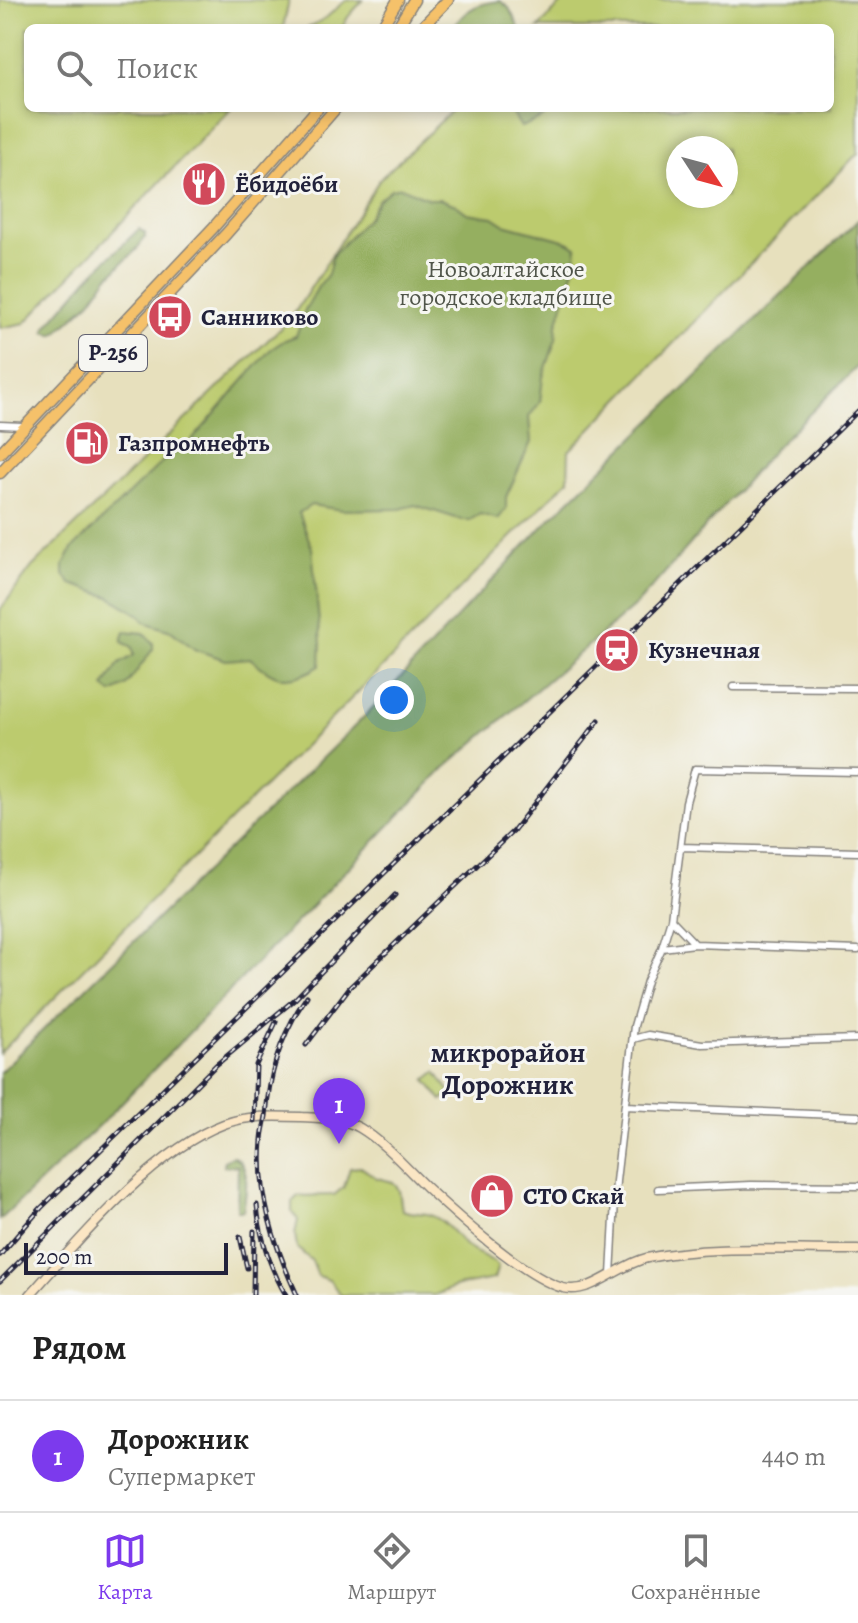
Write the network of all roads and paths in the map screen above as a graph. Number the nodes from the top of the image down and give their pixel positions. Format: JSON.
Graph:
{"nodes":[{"id":1,"x":398,"y":0,"type":"edge"},
{"id":2,"x":414,"y":0,"type":"edge"},
{"id":3,"x":448,"y":0,"type":"edge"},
{"id":4,"x":383,"y":24,"type":"edge"},
{"id":5,"x":399,"y":24,"type":"edge"},
{"id":6,"x":425,"y":24,"type":"edge"},
{"id":7,"x":315,"y":112,"type":"edge"},
{"id":8,"x":333,"y":112,"type":"edge"},
{"id":9,"x":341,"y":112,"type":"edge"},
{"id":10,"x":263,"y":193,"type":"junction"},
{"id":11,"x":0,"y":425,"type":"edge"},
{"id":12,"x":26,"y":425,"type":"junction"},
{"id":13,"x":0,"y":453,"type":"edge"},
{"id":14,"x":0,"y":473,"type":"edge"},
{"id":15,"x":733,"y":687,"type":"dead end"},
{"id":16,"x":858,"y":688,"type":"edge"},
{"id":17,"x":858,"y":772,"type":"edge"},
{"id":18,"x":680,"y":847,"type":"junction"},
{"id":19,"x":858,"y":852,"type":"edge"},
{"id":20,"x":671,"y":919,"type":"junction"},
{"id":21,"x":695,"y":944,"type":"junction"},
{"id":22,"x":662,"y":948,"type":"junction"},
{"id":23,"x":858,"y":950,"type":"edge"},
{"id":24,"x":633,"y":1039,"type":"junction"},
{"id":25,"x":858,"y":1039,"type":"edge"},
{"id":26,"x":625,"y":1106,"type":"junction"},
{"id":27,"x":858,"y":1116,"type":"edge"},
{"id":28,"x":858,"y":1186,"type":"edge"},
{"id":29,"x":658,"y":1189,"type":"dead end"},
{"id":30,"x":858,"y":1250,"type":"edge"},
{"id":31,"x":611,"y":1275,"type":"junction"},
{"id":32,"x":30,"y":1295,"type":"edge"}],
"edges":[{"from":1,"to":4,"type":"highway"},
{"from":2,"to":5,"type":"highway"},
{"from":3,"to":6,"type":"highway"},
{"from":7,"to":12,"type":"highway","number":"Р-256"},
{"from":8,"to":10,"type":"highway"},
{"from":9,"to":10,"type":"highway"},
{"from":10,"to":14,"type":"highway","number":"Р-256"},
{"from":11,"to":12,"type":"street"},
{"from":12,"to":13,"type":"highway","number":"Р-256"},
{"from":15,"to":16,"type":"street"},
{"from":17,"to":18,"type":"street"},
{"from":18,"to":19,"type":"street"},
{"from":18,"to":20,"type":"street"},
{"from":20,"to":21,"type":"street"},
{"from":20,"to":22,"type":"street"},
{"from":21,"to":22,"type":"street"},
{"from":21,"to":23,"type":"street"},
{"from":22,"to":24,"type":"street"},
{"from":24,"to":25,"type":"street"},
{"from":24,"to":26,"type":"street"},
{"from":26,"to":27,"type":"street"},
{"from":26,"to":31,"type":"street"},
{"from":28,"to":29,"type":"street"},
{"from":30,"to":31,"type":"street"},
{"from":31,"to":32,"type":"street"}]}
